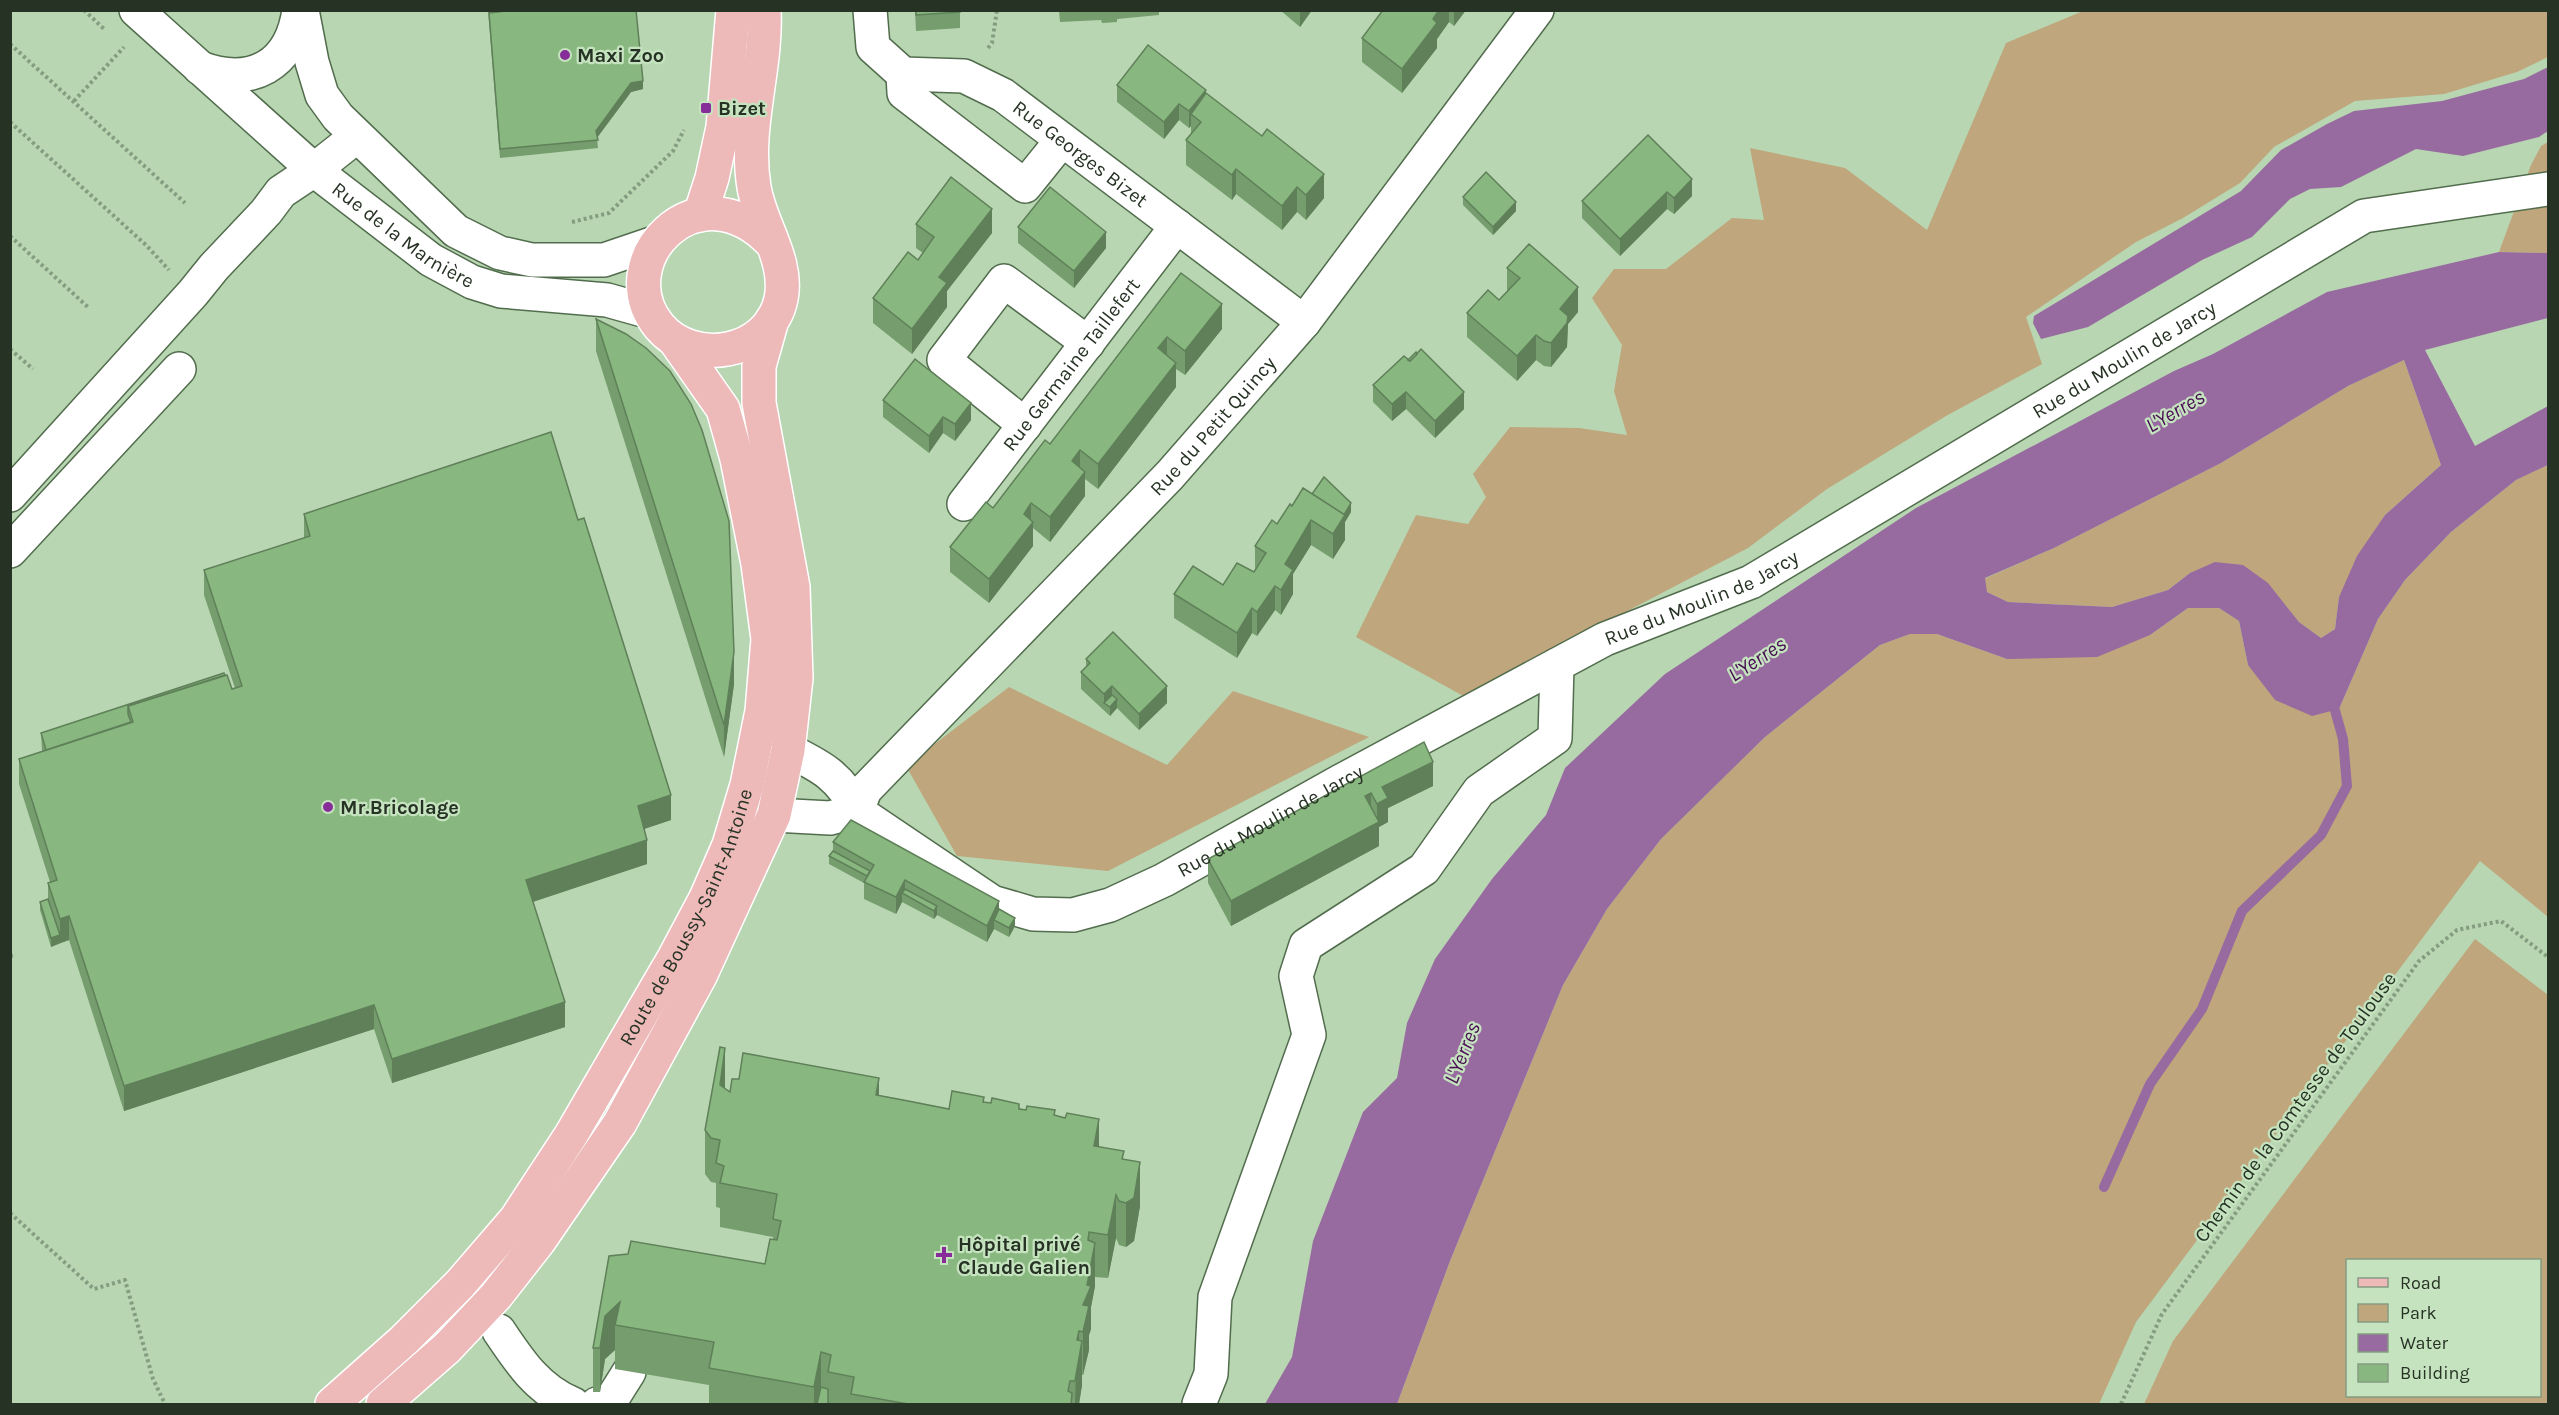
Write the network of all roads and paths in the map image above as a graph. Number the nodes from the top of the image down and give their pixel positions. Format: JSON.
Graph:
{"nodes":[{"id":1,"x":136,"y":10,"type":"edge"},
{"id":2,"x":301,"y":10,"type":"edge"},
{"id":3,"x":733,"y":10,"type":"edge"},
{"id":4,"x":764,"y":10,"type":"edge"},
{"id":5,"x":870,"y":10,"type":"edge"},
{"id":6,"x":1538,"y":10,"type":"edge"},
{"id":7,"x":10,"y":44,"type":"edge"},
{"id":8,"x":123,"y":47,"type":"dead end"},
{"id":9,"x":198,"y":68,"type":"junction"},
{"id":10,"x":903,"y":74,"type":"junction"},
{"id":11,"x":74,"y":101,"type":"junction"},
{"id":12,"x":10,"y":122,"type":"edge"},
{"id":13,"x":687,"y":126,"type":"dead end"},
{"id":14,"x":357,"y":136,"type":"junction"},
{"id":15,"x":1062,"y":140,"type":"junction"},
{"id":16,"x":314,"y":170,"type":"junction"},
{"id":17,"x":2548,"y":189,"type":"edge"},
{"id":18,"x":185,"y":203,"type":"dead end"},
{"id":19,"x":700,"y":214,"type":"junction"},
{"id":20,"x":569,"y":223,"type":"dead end"},
{"id":21,"x":1177,"y":226,"type":"junction"},
{"id":22,"x":10,"y":236,"type":"edge"},
{"id":23,"x":657,"y":242,"type":"junction"},
{"id":24,"x":771,"y":242,"type":"junction"},
{"id":25,"x":193,"y":293,"type":"junction"},
{"id":26,"x":89,"y":308,"type":"dead end"},
{"id":27,"x":651,"y":312,"type":"junction"},
{"id":28,"x":772,"y":320,"type":"junction"},
{"id":29,"x":1304,"y":322,"type":"junction"},
{"id":30,"x":676,"y":342,"type":"junction"},
{"id":31,"x":1088,"y":343,"type":"junction"},
{"id":32,"x":10,"y":349,"type":"edge"},
{"id":33,"x":33,"y":369,"type":"dead end"},
{"id":34,"x":179,"y":369,"type":"dead end"},
{"id":35,"x":1025,"y":425,"type":"junction"},
{"id":36,"x":10,"y":495,"type":"edge"},
{"id":37,"x":964,"y":504,"type":"dead end"},
{"id":38,"x":10,"y":551,"type":"edge"},
{"id":39,"x":1557,"y":665,"type":"junction"},
{"id":40,"x":788,"y":750,"type":"junction"},
{"id":41,"x":857,"y":811,"type":"junction"},
{"id":42,"x":774,"y":814,"type":"junction"},
{"id":43,"x":16,"y":955,"type":"dead end"},
{"id":44,"x":10,"y":956,"type":"edge"},
{"id":45,"x":2548,"y":957,"type":"edge"},
{"id":46,"x":10,"y":1213,"type":"edge"},
{"id":47,"x":499,"y":1331,"type":"dead end"},
{"id":48,"x":165,"y":1404,"type":"edge"},
{"id":49,"x":332,"y":1404,"type":"edge"},
{"id":50,"x":383,"y":1404,"type":"edge"},
{"id":51,"x":573,"y":1404,"type":"edge"},
{"id":52,"x":597,"y":1404,"type":"edge"},
{"id":53,"x":626,"y":1404,"type":"edge"},
{"id":54,"x":1199,"y":1404,"type":"edge"},
{"id":55,"x":2121,"y":1404,"type":"edge"}],
"edges":[{"from":1,"to":9,"type":"street","name":"Rue de la Marnière"},
{"from":2,"to":9,"type":"street","name":"Rue de la Marnière"},
{"from":2,"to":14,"type":"street","name":"Rue de la Marnière"},
{"from":3,"to":19,"type":"main road"},
{"from":4,"to":24,"type":"main road"},
{"from":5,"to":10,"type":"street"},
{"from":6,"to":29,"type":"street","name":"Rue du Petit Quincy"},
{"from":7,"to":11,"type":"path"},
{"from":8,"to":11,"type":"path"},
{"from":9,"to":16,"type":"street","name":"Rue de la Marnière"},
{"from":10,"to":15,"type":"street","name":"Rue Georges Bizet"},
{"from":10,"to":15,"type":"street"},
{"from":11,"to":18,"type":"path"},
{"from":12,"to":25,"type":"path"},
{"from":13,"to":20,"type":"path"},
{"from":14,"to":16,"type":"street"},
{"from":14,"to":23,"type":"street","name":"Rue de la Marnière"},
{"from":15,"to":21,"type":"street","name":"Rue Georges Bizet"},
{"from":16,"to":25,"type":"street"},
{"from":16,"to":27,"type":"street","name":"Rue de la Marnière"},
{"from":17,"to":39,"type":"street","name":"Rue du Moulin de Jarcy"},
{"from":19,"to":23,"type":"main road"},
{"from":19,"to":24,"type":"main road"},
{"from":21,"to":29,"type":"street","name":"Rue Georges Bizet"},
{"from":21,"to":31,"type":"street","name":"Rue Germaine Taillefert"},
{"from":22,"to":26,"type":"path"},
{"from":23,"to":27,"type":"main road"},
{"from":24,"to":28,"type":"main road"},
{"from":25,"to":36,"type":"street"},
{"from":27,"to":30,"type":"main road"},
{"from":28,"to":30,"type":"main road"},
{"from":28,"to":40,"type":"main road","name":"Route de Boussy-Saint-Antoine"},
{"from":29,"to":41,"type":"street","name":"Rue du Petit Quincy"},
{"from":30,"to":49,"type":"main road","name":"Route de Boussy-Saint-Antoine"},
{"from":31,"to":35,"type":"street","name":"Rue Germaine Taillefert"},
{"from":31,"to":35,"type":"street"},
{"from":32,"to":33,"type":"path"},
{"from":34,"to":38,"type":"street"},
{"from":35,"to":37,"type":"street","name":"Rue Germaine Taillefert"},
{"from":39,"to":41,"type":"street","name":"Rue du Moulin de Jarcy"},
{"from":39,"to":54,"type":"street"},
{"from":40,"to":41,"type":"street"},
{"from":40,"to":42,"type":"main road","name":"Route de Boussy-Saint-Antoine"},
{"from":41,"to":42,"type":"street"},
{"from":42,"to":50,"type":"main road","name":"Route de Boussy-Saint-Antoine"},
{"from":43,"to":44,"type":"path"},
{"from":45,"to":55,"type":"path","name":"Chemin de la Comtesse de Toulouse"},
{"from":46,"to":48,"type":"path"},
{"from":47,"to":51,"type":"street"},
{"from":52,"to":53,"type":"street"}]}
